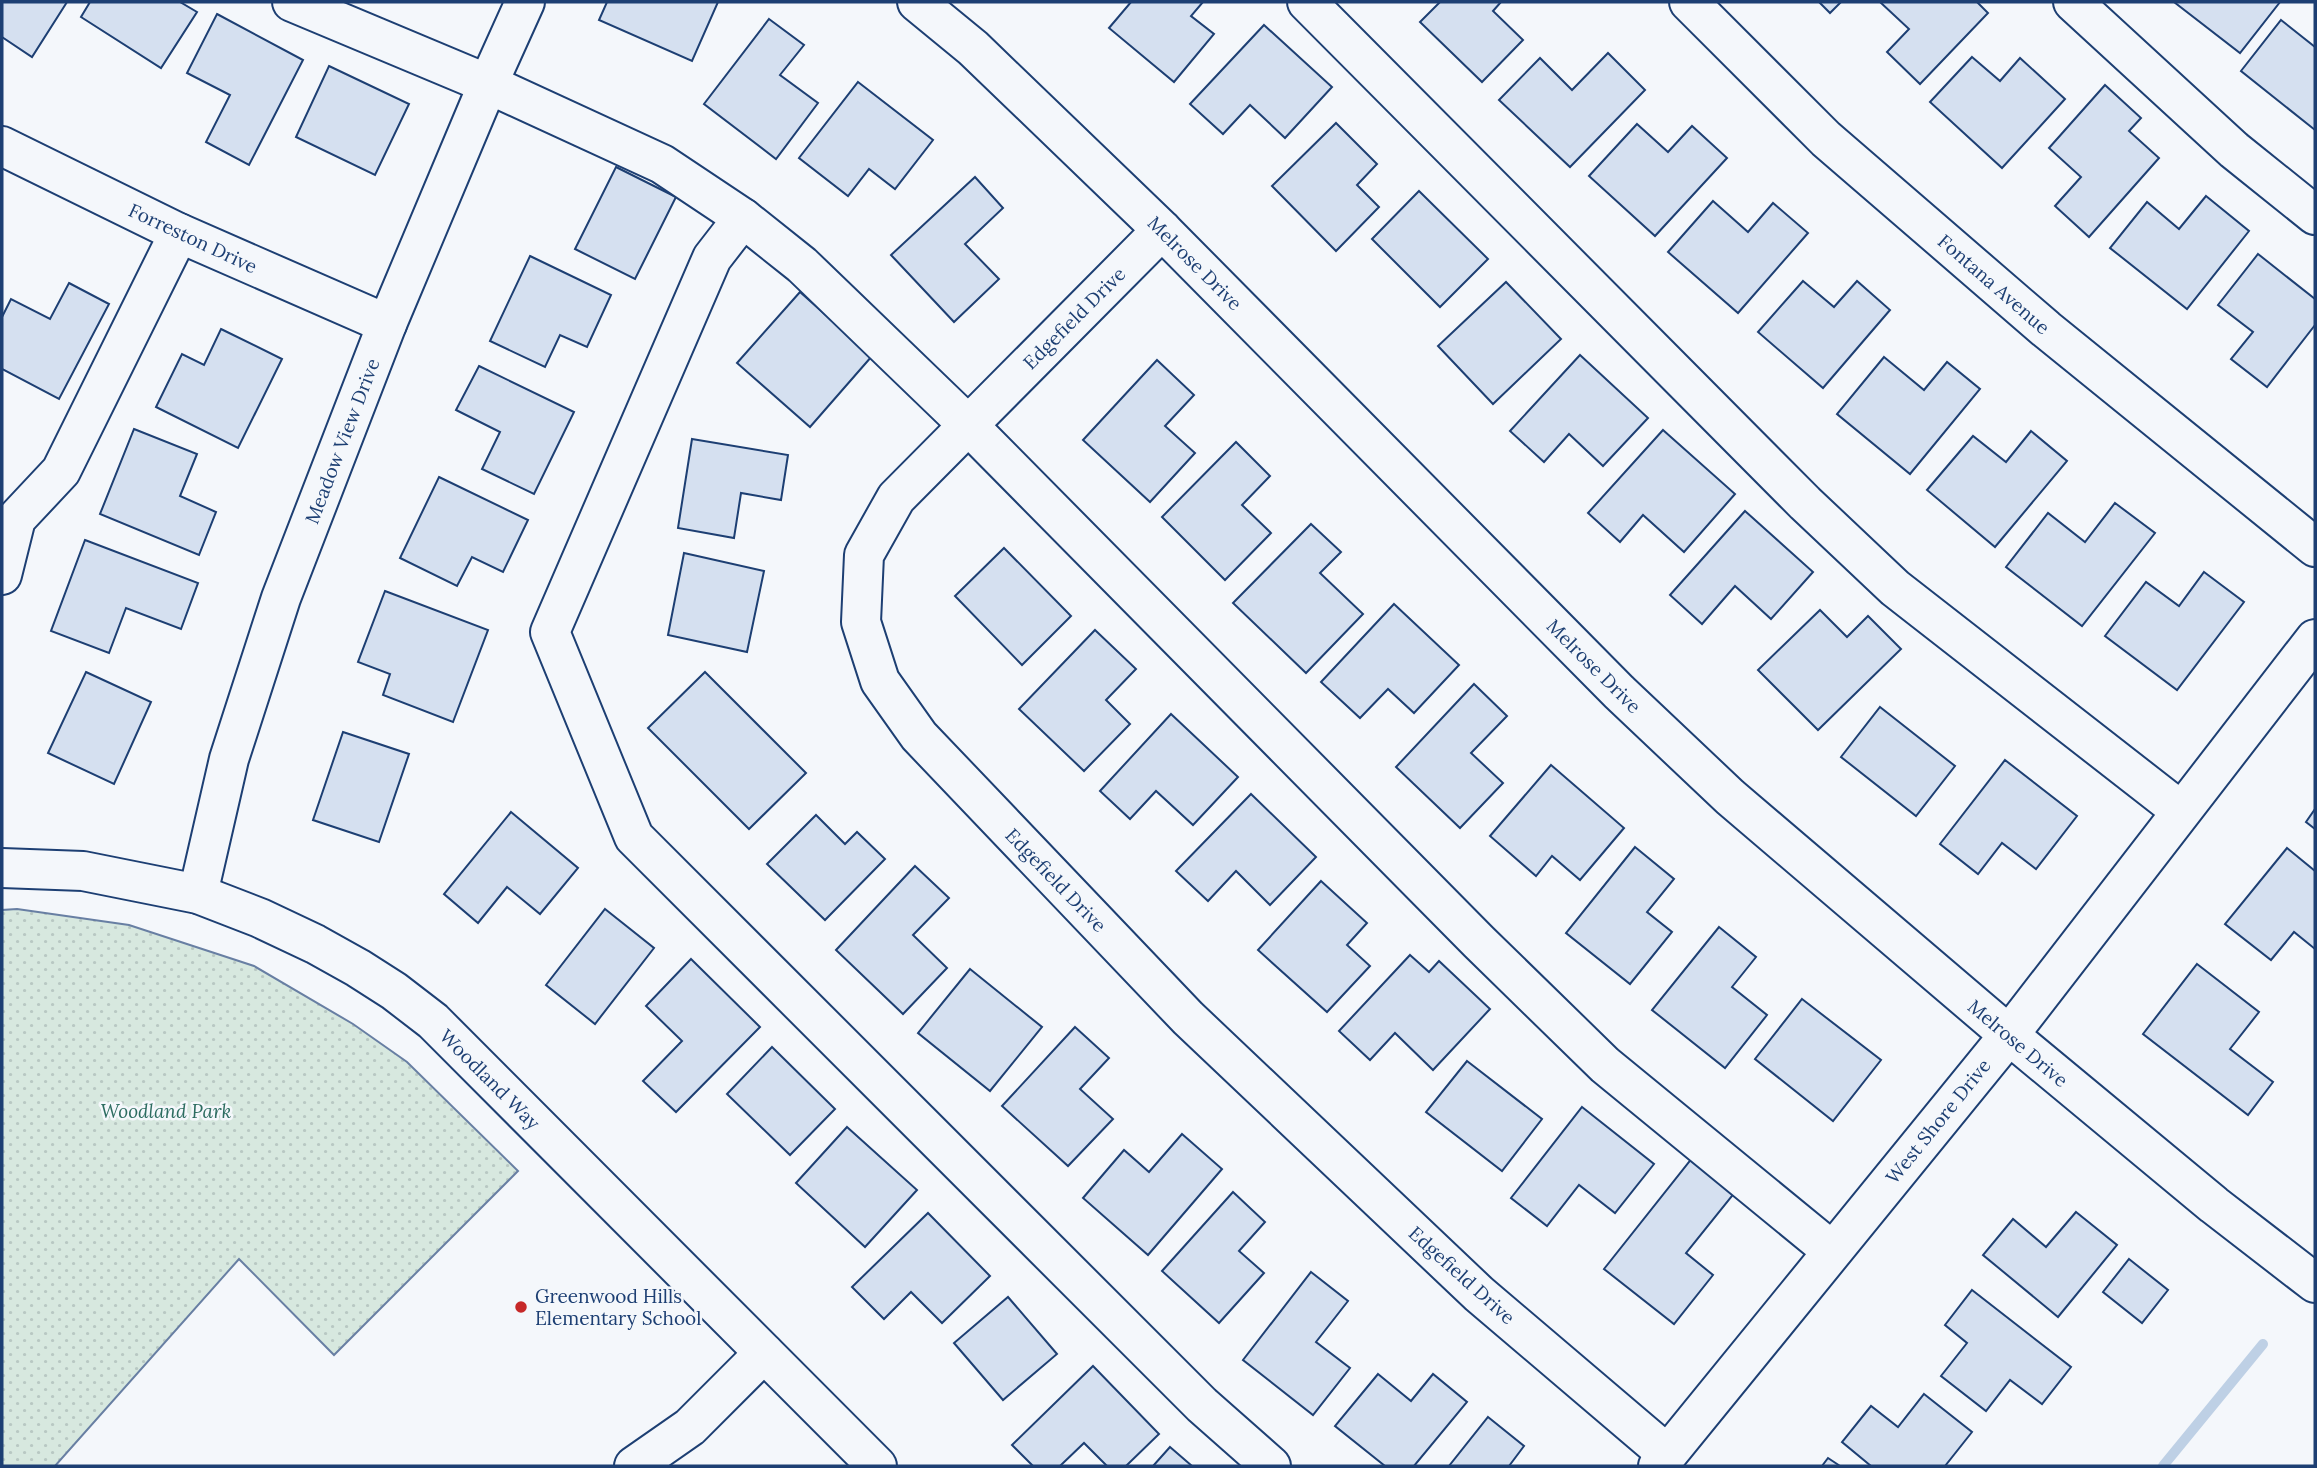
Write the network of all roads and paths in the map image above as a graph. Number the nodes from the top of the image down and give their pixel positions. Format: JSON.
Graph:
{"nodes":[{"id":1,"x":292,"y":2,"type":"edge"},
{"id":2,"x":525,"y":2,"type":"edge"},
{"id":3,"x":917,"y":2,"type":"edge"},
{"id":4,"x":1307,"y":2,"type":"edge"},
{"id":5,"x":1689,"y":2,"type":"edge"},
{"id":6,"x":2073,"y":2,"type":"edge"},
{"id":7,"x":488,"y":84,"type":"junction"},
{"id":8,"x":2,"y":146,"type":"edge"},
{"id":9,"x":2315,"y":215,"type":"edge"},
{"id":10,"x":743,"y":218,"type":"junction"},
{"id":11,"x":1162,"y":230,"type":"junction"},
{"id":12,"x":179,"y":233,"type":"junction"},
{"id":13,"x":387,"y":324,"type":"junction"},
{"id":14,"x":968,"y":425,"type":"junction"},
{"id":15,"x":9,"y":514,"type":"edge"},
{"id":16,"x":2315,"y":547,"type":"edge"},
{"id":17,"x":2,"y":575,"type":"edge"},
{"id":18,"x":2315,"y":639,"type":"edge"},
{"id":19,"x":2180,"y":811,"type":"junction"},
{"id":20,"x":2,"y":868,"type":"edge"},
{"id":21,"x":198,"y":894,"type":"junction"},
{"id":22,"x":2008,"y":1035,"type":"junction"},
{"id":23,"x":1832,"y":1251,"type":"junction"},
{"id":24,"x":2315,"y":1283,"type":"edge"},
{"id":25,"x":764,"y":1353,"type":"junction"},
{"id":26,"x":1663,"y":1460,"type":"edge"},
{"id":27,"x":634,"y":1466,"type":"edge"},
{"id":28,"x":877,"y":1466,"type":"edge"},
{"id":29,"x":1271,"y":1466,"type":"edge"}],
"edges":[{"from":1,"to":7,"type":"street"},
{"from":2,"to":7,"type":"street","name":"Meadow View Drive"},
{"from":3,"to":11,"type":"street","name":"Melrose Drive"},
{"from":4,"to":19,"type":"street"},
{"from":5,"to":16,"type":"street","name":"Fontana Avenue"},
{"from":6,"to":9,"type":"street"},
{"from":7,"to":10,"type":"street"},
{"from":7,"to":13,"type":"street","name":"Meadow View Drive"},
{"from":8,"to":12,"type":"street","name":"Forreston Drive"},
{"from":10,"to":14,"type":"street"},
{"from":10,"to":29,"type":"street"},
{"from":11,"to":14,"type":"street","name":"Edgefield Drive"},
{"from":11,"to":22,"type":"street","name":"Melrose Drive"},
{"from":12,"to":13,"type":"street","name":"Forreston Drive"},
{"from":12,"to":15,"type":"street"},
{"from":13,"to":21,"type":"street","name":"Meadow View Drive"},
{"from":14,"to":23,"type":"street"},
{"from":14,"to":26,"type":"street","name":"Edgefield Drive"},
{"from":15,"to":17,"type":"street"},
{"from":18,"to":19,"type":"street","name":"West Shore Drive"},
{"from":19,"to":22,"type":"street","name":"West Shore Drive"},
{"from":20,"to":21,"type":"street","name":"Woodland Way"},
{"from":21,"to":25,"type":"street","name":"Woodland Way"},
{"from":22,"to":23,"type":"street","name":"West Shore Drive"},
{"from":22,"to":24,"type":"street","name":"Melrose Drive"},
{"from":23,"to":26,"type":"street","name":"West Shore Drive"},
{"from":25,"to":27,"type":"street"},
{"from":25,"to":28,"type":"street","name":"Woodland Way"}]}
